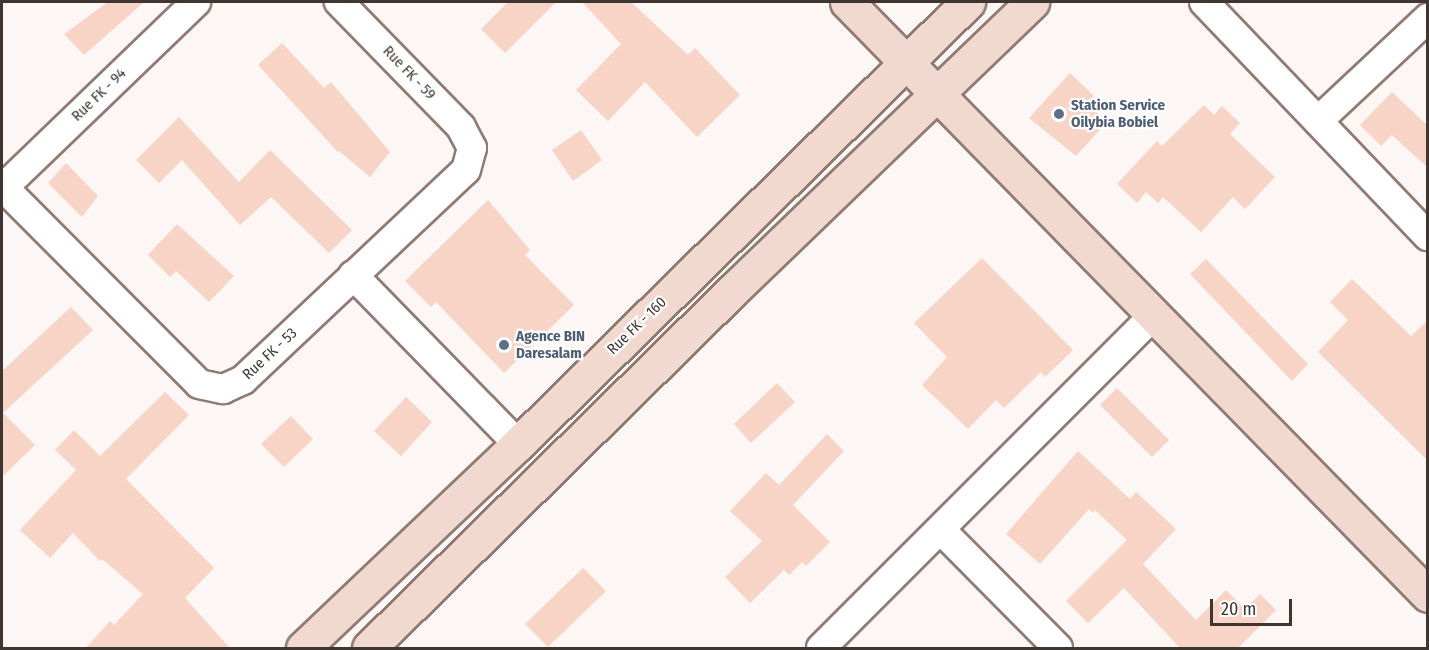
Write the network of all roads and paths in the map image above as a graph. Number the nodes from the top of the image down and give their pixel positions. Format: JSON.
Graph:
{"nodes":[{"id":1,"x":196,"y":2,"type":"edge"},
{"id":2,"x":339,"y":2,"type":"edge"},
{"id":3,"x":847,"y":2,"type":"edge"},
{"id":4,"x":968,"y":2,"type":"edge"},
{"id":5,"x":1032,"y":2,"type":"edge"},
{"id":6,"x":1204,"y":2,"type":"edge"},
{"id":7,"x":1428,"y":18,"type":"edge"},
{"id":8,"x":906,"y":62,"type":"junction"},
{"id":9,"x":937,"y":93,"type":"junction"},
{"id":10,"x":1318,"y":121,"type":"junction"},
{"id":11,"x":472,"y":148,"type":"joint"},
{"id":12,"x":2,"y":187,"type":"edge"},
{"id":13,"x":1428,"y":236,"type":"edge"},
{"id":14,"x":353,"y":275,"type":"junction"},
{"id":15,"x":1154,"y":315,"type":"junction"},
{"id":16,"x":518,"y":444,"type":"junction"},
{"id":17,"x":941,"y":530,"type":"junction"},
{"id":18,"x":1426,"y":589,"type":"edge"},
{"id":19,"x":303,"y":648,"type":"edge"},
{"id":20,"x":369,"y":648,"type":"edge"},
{"id":21,"x":821,"y":648,"type":"edge"},
{"id":22,"x":1058,"y":648,"type":"edge"}],
"edges":[{"from":1,"to":12,"type":"street","name":"Rue FK - 94"},
{"from":2,"to":11,"type":"street","name":"Rue FK - 59"},
{"from":3,"to":8,"type":"main road"},
{"from":4,"to":8,"type":"main road","name":"Rue FK - 160"},
{"from":5,"to":9,"type":"main road"},
{"from":6,"to":10,"type":"street"},
{"from":7,"to":10,"type":"street"},
{"from":8,"to":9,"type":"main road"},
{"from":8,"to":16,"type":"main road","name":"Rue FK - 160"},
{"from":9,"to":15,"type":"main road"},
{"from":9,"to":20,"type":"main road"},
{"from":10,"to":13,"type":"street"},
{"from":11,"to":14,"type":"street","name":"Rue FK - 53"},
{"from":12,"to":14,"type":"street","name":"Rue FK - 53"},
{"from":14,"to":16,"type":"street"},
{"from":15,"to":17,"type":"street"},
{"from":15,"to":18,"type":"main road"},
{"from":16,"to":19,"type":"main road","name":"Rue FK - 160"},
{"from":17,"to":21,"type":"street"},
{"from":17,"to":22,"type":"street"}]}
